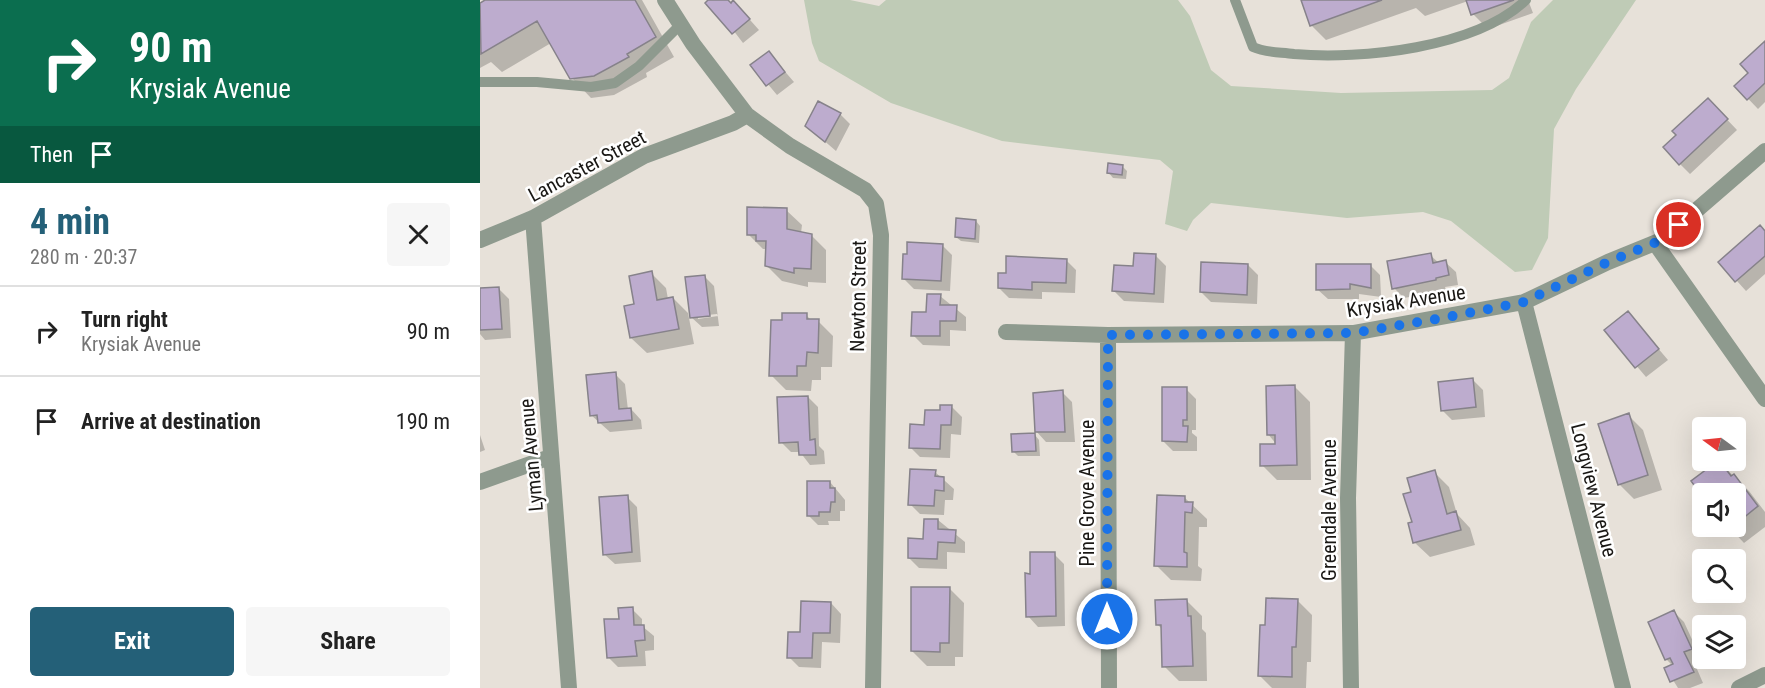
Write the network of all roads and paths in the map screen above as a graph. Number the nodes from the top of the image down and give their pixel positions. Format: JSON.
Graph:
{"nodes":[{"id":1,"x":665,"y":0,"type":"edge"},
{"id":2,"x":1235,"y":0,"type":"edge"},
{"id":3,"x":1526,"y":0,"type":"edge"},
{"id":4,"x":681,"y":24,"type":"junction"},
{"id":5,"x":480,"y":82,"type":"edge"},
{"id":6,"x":747,"y":115,"type":"junction"},
{"id":7,"x":1765,"y":151,"type":"edge"},
{"id":8,"x":533,"y":219,"type":"junction"},
{"id":9,"x":480,"y":240,"type":"edge"},
{"id":10,"x":1655,"y":243,"type":"junction"},
{"id":11,"x":1524,"y":302,"type":"junction"},
{"id":12,"x":1006,"y":332,"type":"dead end"},
{"id":13,"x":1353,"y":333,"type":"junction"},
{"id":14,"x":1108,"y":335,"type":"junction"},
{"id":15,"x":1765,"y":399,"type":"edge"},
{"id":16,"x":550,"y":456,"type":"junction"},
{"id":17,"x":480,"y":482,"type":"edge"},
{"id":18,"x":1765,"y":675,"type":"edge"},
{"id":19,"x":569,"y":688,"type":"edge"},
{"id":20,"x":873,"y":688,"type":"edge"},
{"id":21,"x":1109,"y":688,"type":"edge"},
{"id":22,"x":1351,"y":688,"type":"edge"},
{"id":23,"x":1623,"y":688,"type":"edge"},
{"id":24,"x":1739,"y":688,"type":"edge"}],
"edges":[{"from":1,"to":4,"type":"street","name":"Newton Street"},
{"from":2,"to":3,"type":"lane"},
{"from":4,"to":5,"type":"lane"},
{"from":4,"to":6,"type":"street","name":"Newton Street"},
{"from":6,"to":8,"type":"street","name":"Lancaster Street"},
{"from":6,"to":20,"type":"street","name":"Newton Street"},
{"from":7,"to":10,"type":"street","name":"Krysiak Avenue"},
{"from":8,"to":9,"type":"street","name":"Lancaster Street"},
{"from":8,"to":16,"type":"street","name":"Lyman Avenue"},
{"from":10,"to":11,"type":"street","name":"Krysiak Avenue"},
{"from":10,"to":15,"type":"street"},
{"from":11,"to":13,"type":"street","name":"Krysiak Avenue"},
{"from":11,"to":23,"type":"street","name":"Longview Avenue"},
{"from":12,"to":14,"type":"street","name":"Krysiak Avenue"},
{"from":13,"to":14,"type":"street","name":"Krysiak Avenue"},
{"from":13,"to":22,"type":"street","name":"Greendale Avenue"},
{"from":14,"to":21,"type":"street","name":"Pine Grove Avenue"},
{"from":16,"to":17,"type":"street"},
{"from":16,"to":19,"type":"street","name":"Lyman Avenue"},
{"from":18,"to":24,"type":"street"}]}
